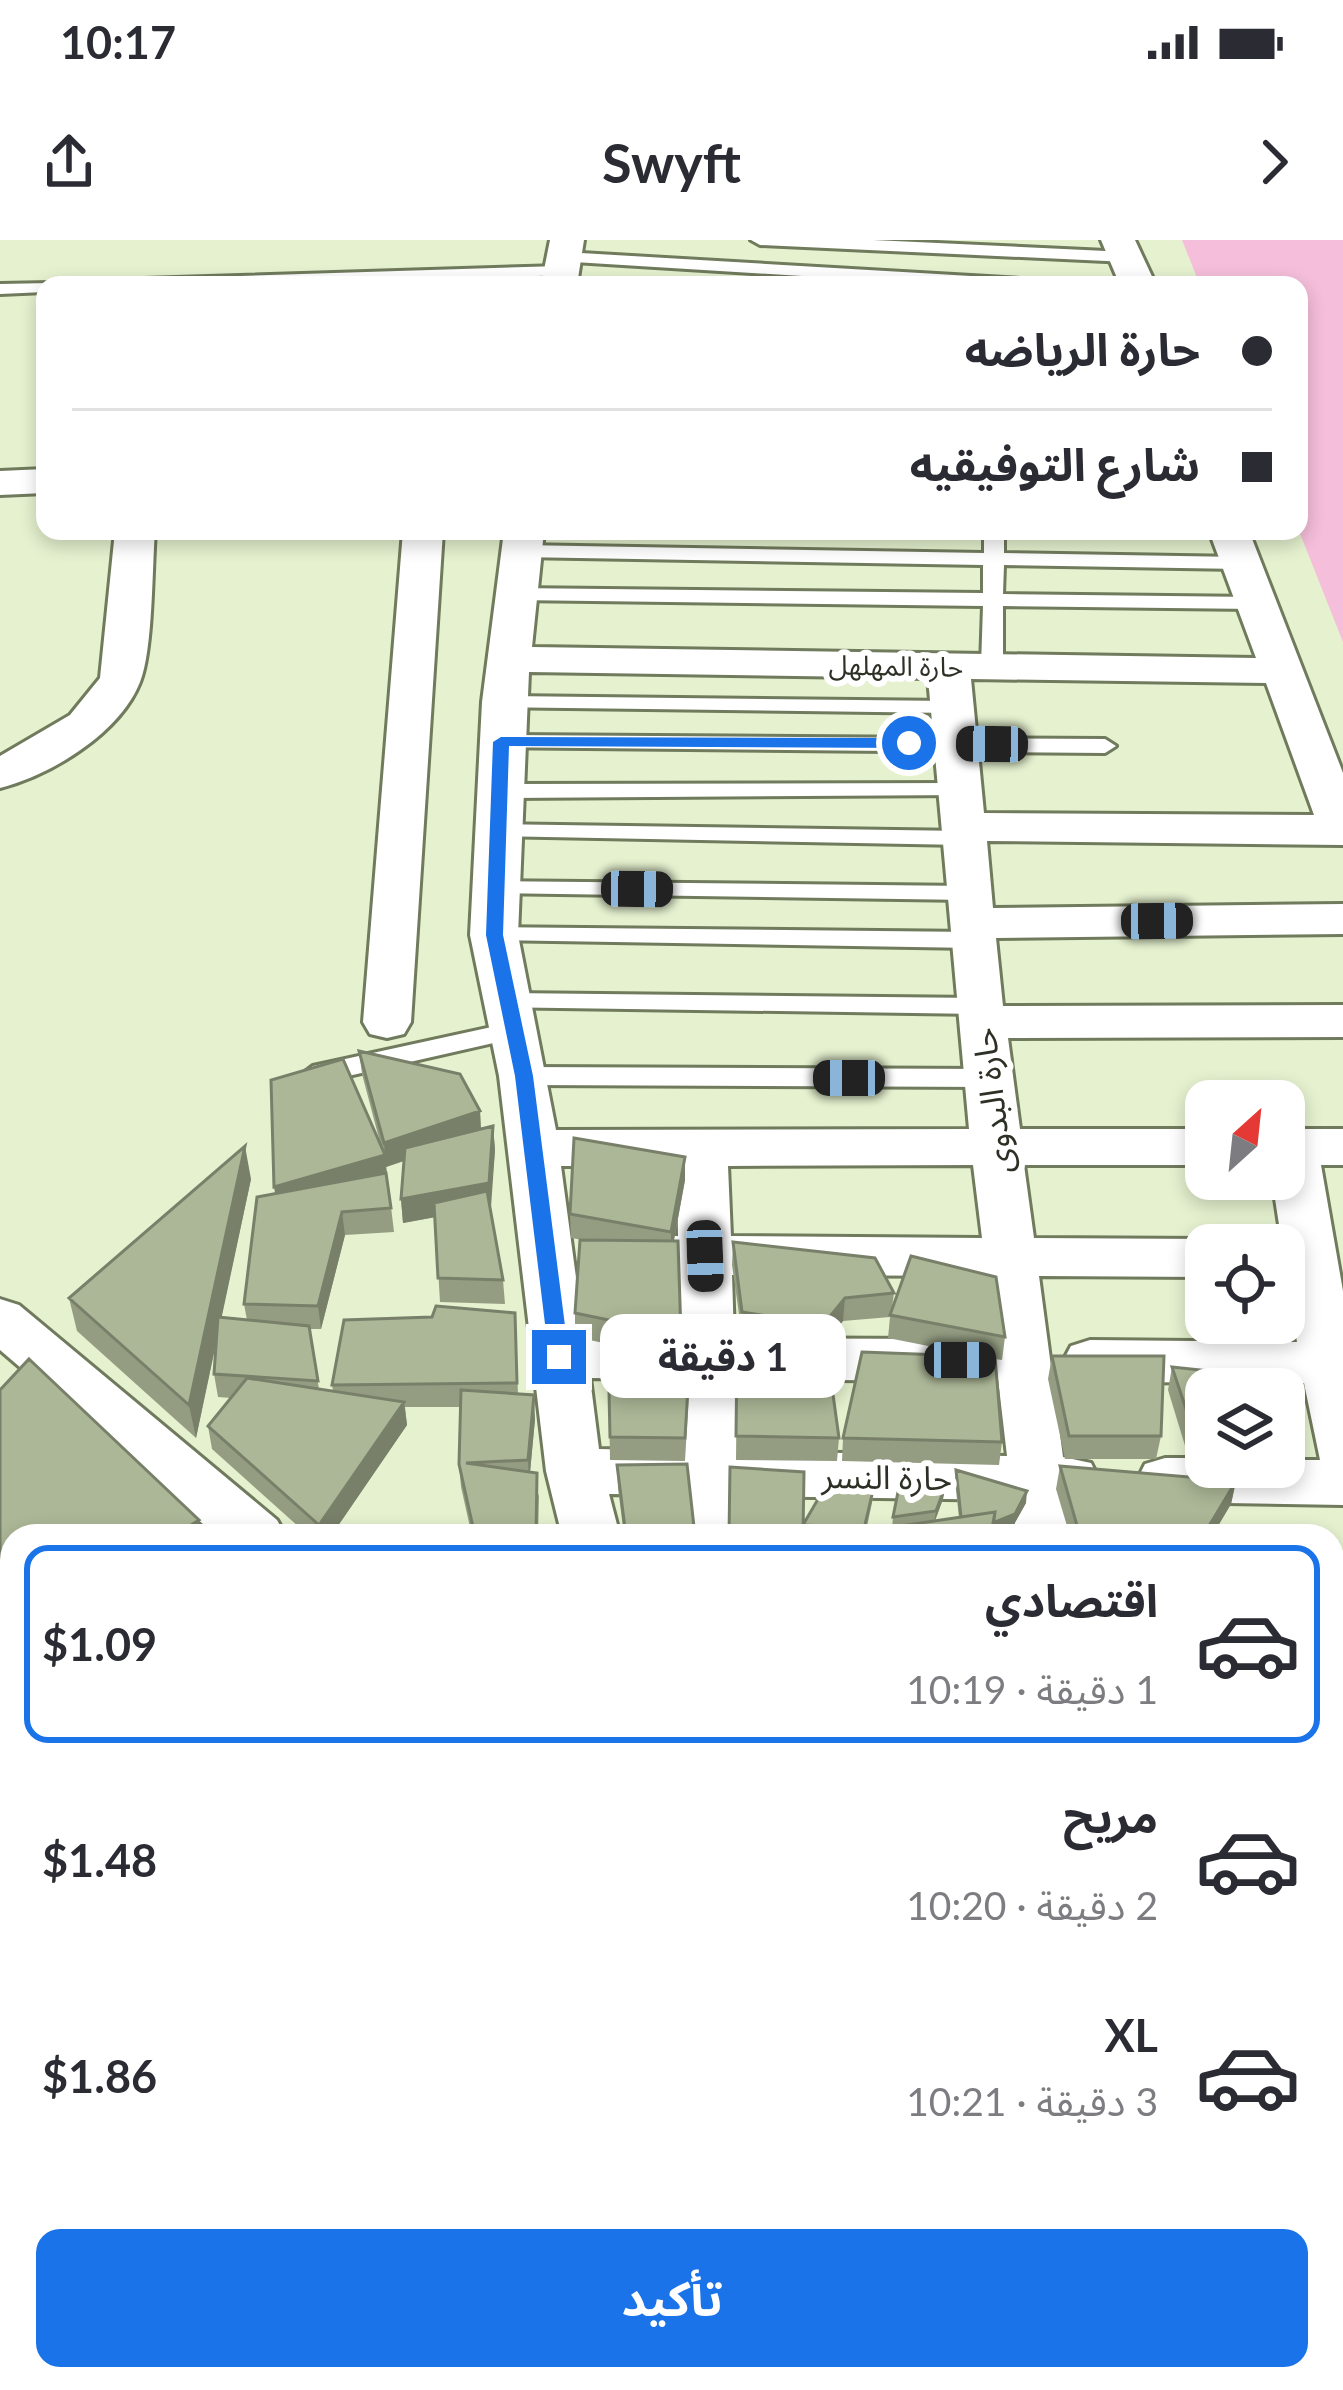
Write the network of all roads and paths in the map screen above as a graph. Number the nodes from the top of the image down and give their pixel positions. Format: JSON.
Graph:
{"nodes":[{"id":1,"x":760,"y":240,"type":"edge"},
{"id":2,"x":1128,"y":261,"type":"edge"},
{"id":3,"x":562,"y":263,"type":"edge"},
{"id":4,"x":300,"y":276,"type":"edge"},
{"id":5,"x":843,"y":276,"type":"edge"},
{"id":6,"x":36,"y":287,"type":"edge"},
{"id":7,"x":0,"y":289,"type":"edge"},
{"id":8,"x":36,"y":482,"type":"edge"},
{"id":9,"x":0,"y":483,"type":"edge"},
{"id":10,"x":134,"y":540,"type":"edge"},
{"id":11,"x":421,"y":540,"type":"edge"},
{"id":12,"x":994,"y":540,"type":"edge"},
{"id":13,"x":1235,"y":547,"type":"edge"},
{"id":14,"x":520,"y":559,"type":"edge"},
{"id":15,"x":993,"y":559,"type":"junction"},
{"id":16,"x":993,"y":601,"type":"junction"},
{"id":17,"x":1256,"y":603,"type":"junction"},
{"id":18,"x":1284,"y":671,"type":"junction"},
{"id":19,"x":504,"y":701,"type":"junction"},
{"id":20,"x":1105,"y":746,"type":"dead end"},
{"id":21,"x":962,"y":748,"type":"junction"},
{"id":22,"x":0,"y":774,"type":"edge"},
{"id":23,"x":497,"y":811,"type":"junction"},
{"id":24,"x":1343,"y":830,"type":"edge"},
{"id":25,"x":495,"y":912,"type":"junction"},
{"id":26,"x":971,"y":918,"type":"junction"},
{"id":27,"x":1343,"y":919,"type":"edge"},
{"id":28,"x":980,"y":1014,"type":"junction"},
{"id":29,"x":1343,"y":1021,"type":"edge"},
{"id":30,"x":387,"y":1022,"type":"dead end"},
{"id":31,"x":515,"y":1036,"type":"junction"},
{"id":32,"x":989,"y":1078,"type":"junction"},
{"id":33,"x":291,"y":1080,"type":"edge"},
{"id":34,"x":702,"y":1147,"type":"junction"},
{"id":35,"x":1185,"y":1147,"type":"edge"},
{"id":36,"x":1306,"y":1147,"type":"edge"},
{"id":37,"x":531,"y":1148,"type":"junction"},
{"id":38,"x":997,"y":1148,"type":"junction"},
{"id":39,"x":1300,"y":1224,"type":"edge"},
{"id":40,"x":544,"y":1254,"type":"junction"},
{"id":41,"x":705,"y":1256,"type":"junction"},
{"id":42,"x":1010,"y":1257,"type":"junction"},
{"id":43,"x":1185,"y":1258,"type":"edge"},
{"id":44,"x":1305,"y":1278,"type":"edge"},
{"id":45,"x":0,"y":1319,"type":"edge"},
{"id":46,"x":559,"y":1357,"type":"junction"},
{"id":47,"x":708,"y":1358,"type":"junction"},
{"id":48,"x":1022,"y":1361,"type":"junction"},
{"id":49,"x":1336,"y":1363,"type":"edge"},
{"id":50,"x":1343,"y":1451,"type":"edge"},
{"id":51,"x":574,"y":1471,"type":"junction"},
{"id":52,"x":710,"y":1473,"type":"junction"},
{"id":53,"x":1037,"y":1478,"type":"junction"},
{"id":54,"x":1343,"y":1483,"type":"edge"},
{"id":55,"x":243,"y":1524,"type":"edge"},
{"id":56,"x":588,"y":1524,"type":"edge"},
{"id":57,"x":712,"y":1524,"type":"edge"},
{"id":58,"x":1043,"y":1524,"type":"edge"}],
"edges":[{"from":1,"to":2,"type":"lane"},
{"from":3,"to":4,"type":"lane"},
{"from":3,"to":5,"type":"lane"},
{"from":6,"to":7,"type":"lane"},
{"from":8,"to":9,"type":"street"},
{"from":10,"to":22,"type":"street"},
{"from":11,"to":30,"type":"street"},
{"from":12,"to":15,"type":"lane"},
{"from":13,"to":15,"type":"lane"},
{"from":13,"to":17,"type":"street"},
{"from":14,"to":15,"type":"lane"},
{"from":14,"to":16,"type":"lane"},
{"from":14,"to":19,"type":"street"},
{"from":15,"to":16,"type":"lane"},
{"from":16,"to":17,"type":"lane"},
{"from":16,"to":21,"type":"lane"},
{"from":17,"to":18,"type":"street"},
{"from":18,"to":21,"type":"street","name":"حارة المهلهل"},
{"from":18,"to":24,"type":"street"},
{"from":19,"to":21,"type":"street","name":"حارة المهلهل"},
{"from":19,"to":21,"type":"lane"},
{"from":19,"to":23,"type":"street"},
{"from":20,"to":21,"type":"lane"},
{"from":21,"to":23,"type":"lane"},
{"from":21,"to":23,"type":"lane"},
{"from":21,"to":24,"type":"street"},
{"from":21,"to":26,"type":"street","name":"حارة البدوى"},
{"from":23,"to":25,"type":"street"},
{"from":25,"to":26,"type":"lane"},
{"from":25,"to":26,"type":"lane"},
{"from":25,"to":31,"type":"street"},
{"from":26,"to":27,"type":"street"},
{"from":26,"to":28,"type":"street","name":"حارة البدوى"},
{"from":28,"to":29,"type":"street"},
{"from":28,"to":31,"type":"lane"},
{"from":28,"to":32,"type":"street","name":"حارة البدوى"},
{"from":31,"to":32,"type":"lane"},
{"from":31,"to":33,"type":"lane"},
{"from":31,"to":37,"type":"street"},
{"from":32,"to":38,"type":"street","name":"حارة البدوى"},
{"from":34,"to":37,"type":"street"},
{"from":34,"to":38,"type":"street"},
{"from":34,"to":41,"type":"street"},
{"from":35,"to":38,"type":"street"},
{"from":36,"to":39,"type":"street"},
{"from":37,"to":40,"type":"street"},
{"from":38,"to":42,"type":"street","name":"حارة البدوى"},
{"from":40,"to":41,"type":"street"},
{"from":40,"to":46,"type":"street"},
{"from":41,"to":42,"type":"street"},
{"from":41,"to":47,"type":"street"},
{"from":42,"to":43,"type":"street"},
{"from":42,"to":48,"type":"street","name":"حارة البدوى"},
{"from":44,"to":49,"type":"street"},
{"from":45,"to":55,"type":"street"},
{"from":46,"to":47,"type":"street"},
{"from":46,"to":51,"type":"street"},
{"from":47,"to":48,"type":"street"},
{"from":47,"to":52,"type":"street"},
{"from":48,"to":49,"type":"street"},
{"from":48,"to":53,"type":"street","name":"حارة البدوى"},
{"from":49,"to":50,"type":"street"},
{"from":51,"to":52,"type":"street","name":"حارة النسر"},
{"from":51,"to":56,"type":"street"},
{"from":52,"to":53,"type":"street","name":"حارة النسر"},
{"from":52,"to":57,"type":"street"},
{"from":53,"to":54,"type":"street","name":"حارة النسر"},
{"from":53,"to":58,"type":"street","name":"حارة البدوى"}]}
